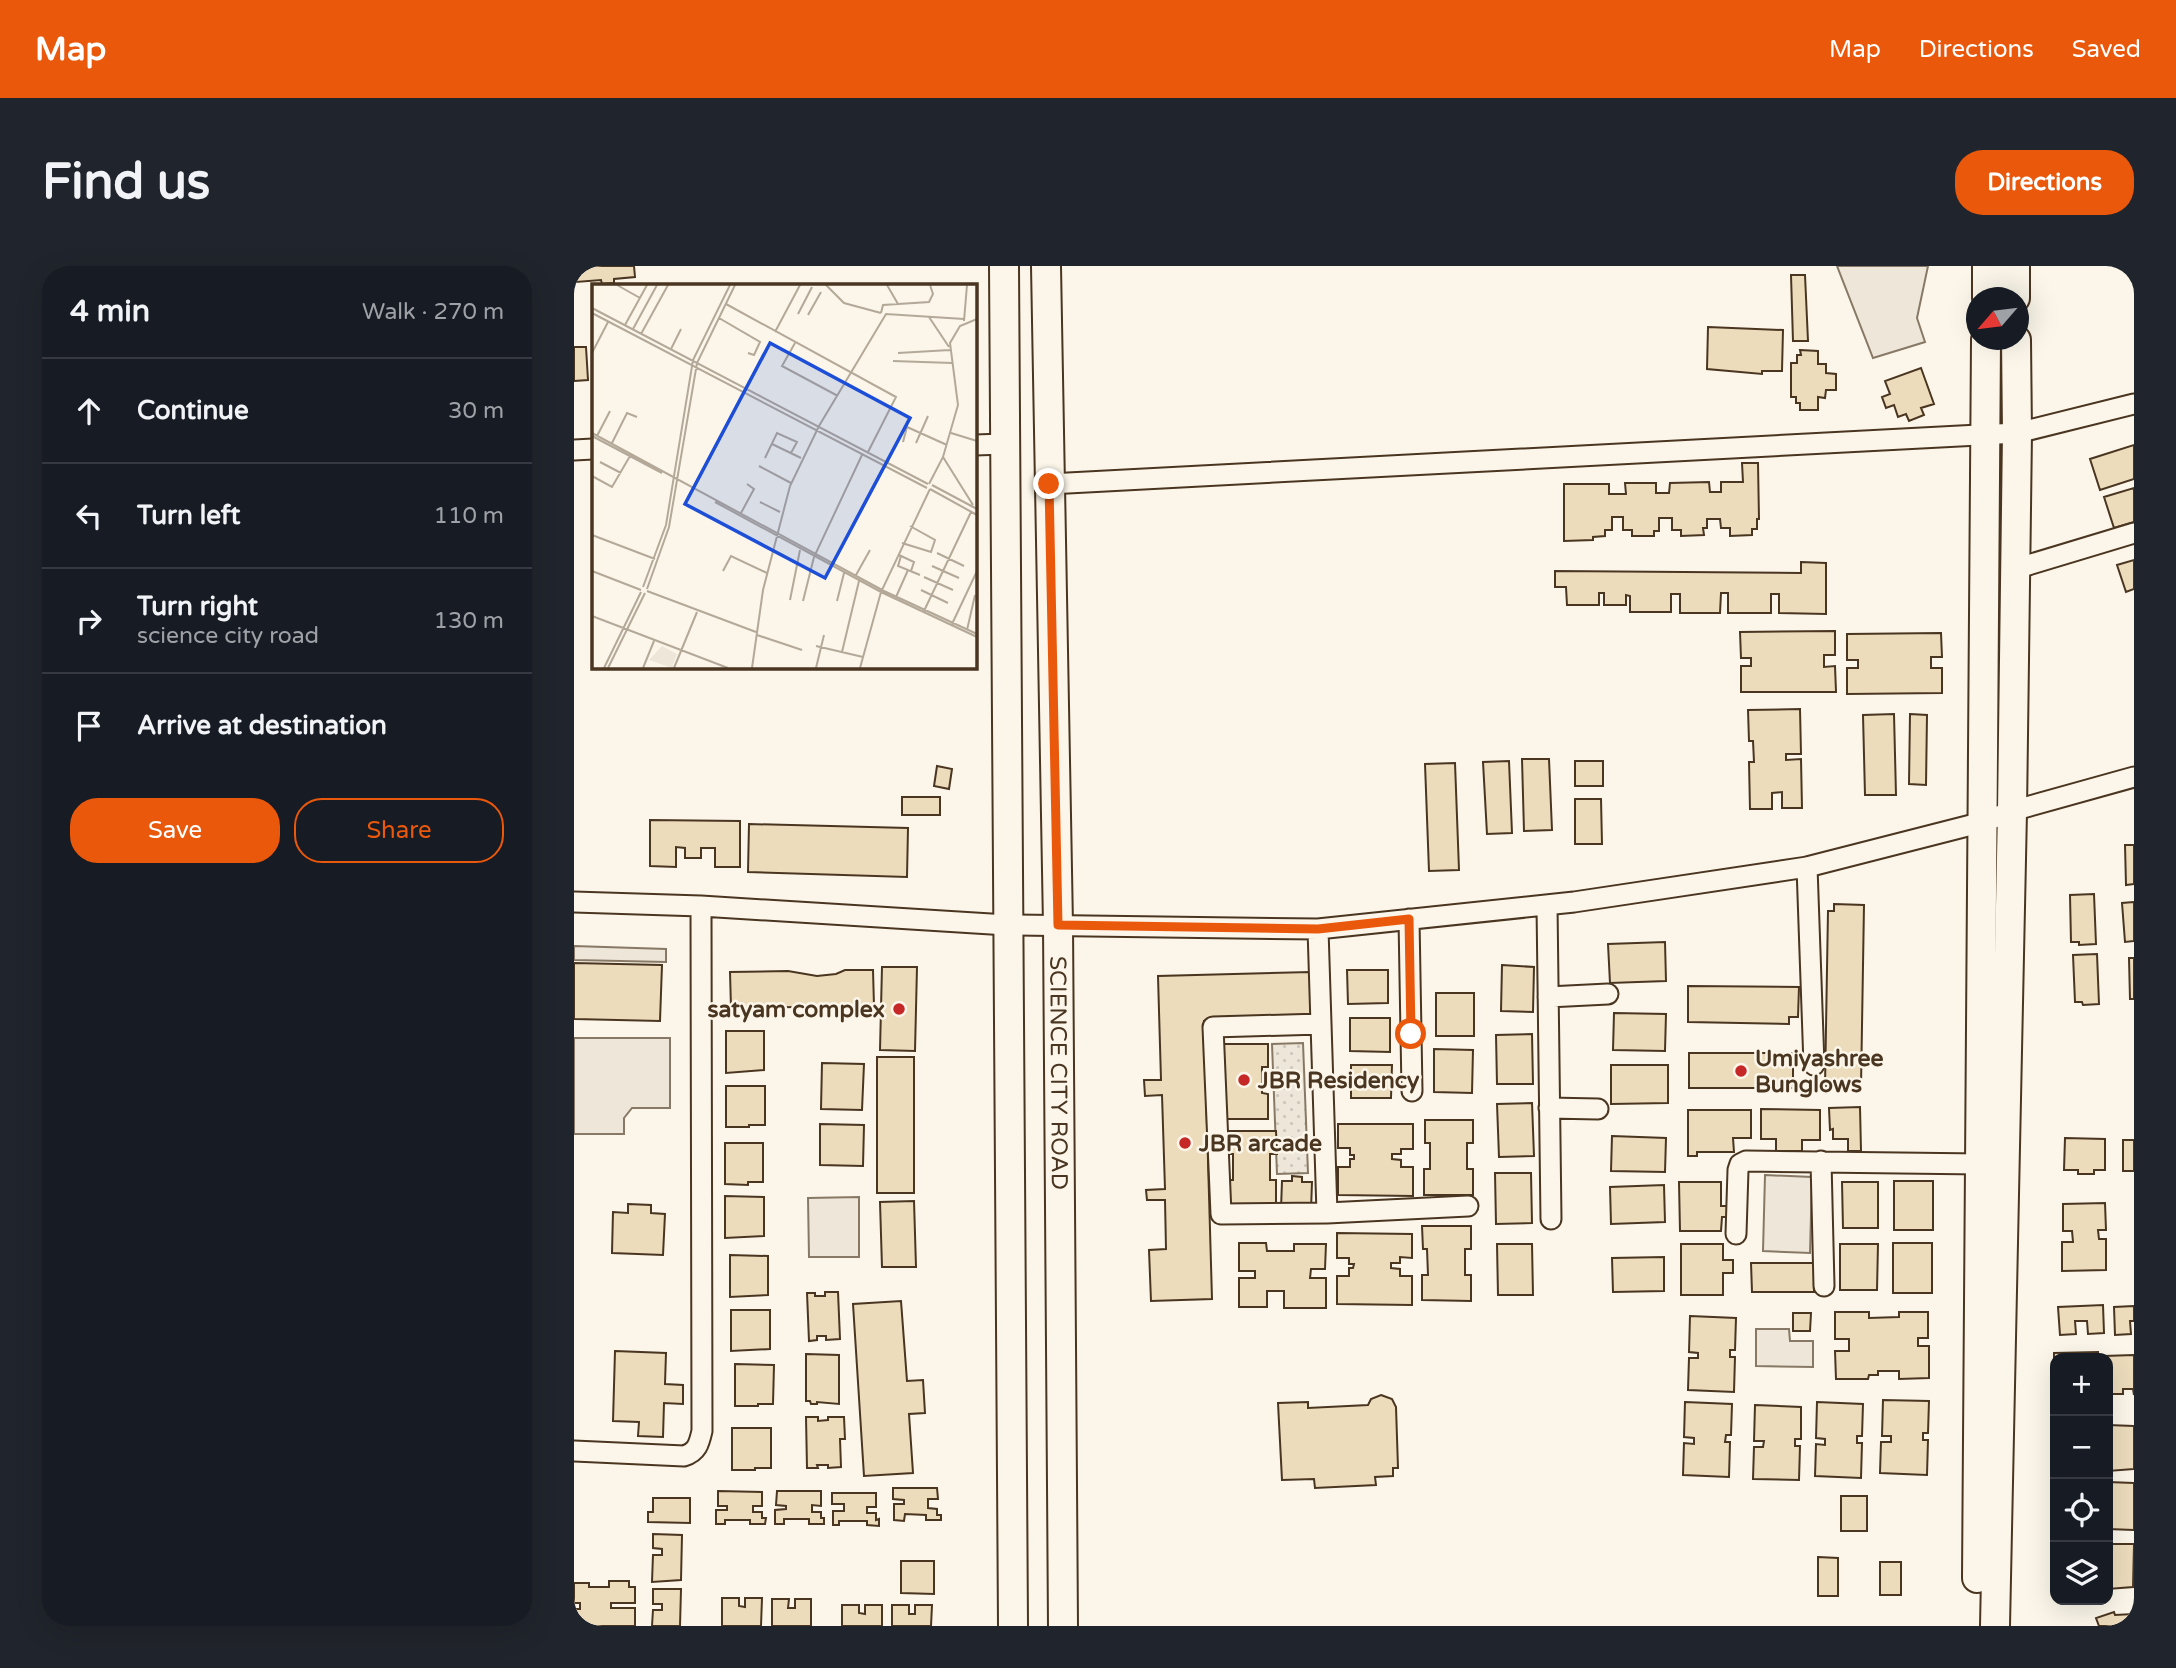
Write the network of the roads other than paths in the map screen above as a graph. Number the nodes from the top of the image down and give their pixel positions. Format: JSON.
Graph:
{"nodes":[{"id":1,"x":1004,"y":266,"type":"edge"},
{"id":2,"x":1045,"y":266,"type":"edge"},
{"id":3,"x":1987,"y":266,"type":"edge"},
{"id":4,"x":2015,"y":266,"type":"edge"},
{"id":5,"x":1987,"y":287,"type":"edge"},
{"id":6,"x":2015,"y":287,"type":"edge"},
{"id":7,"x":1986,"y":350,"type":"edge"},
{"id":8,"x":2016,"y":350,"type":"edge"},
{"id":9,"x":2134,"y":404,"type":"edge"},
{"id":10,"x":2017,"y":433,"type":"junction"},
{"id":11,"x":1986,"y":435,"type":"junction"},
{"id":12,"x":1004,"y":444,"type":"junction"},
{"id":13,"x":976,"y":445,"type":"edge"},
{"id":14,"x":592,"y":449,"type":"edge"},
{"id":15,"x":574,"y":450,"type":"edge"},
{"id":16,"x":1049,"y":484,"type":"junction"},
{"id":17,"x":2134,"y":533,"type":"edge"},
{"id":18,"x":2015,"y":569,"type":"junction"},
{"id":19,"x":2134,"y":777,"type":"edge"},
{"id":20,"x":2011,"y":811,"type":"junction"},
{"id":21,"x":1983,"y":822,"type":"junction"},
{"id":22,"x":1807,"y":867,"type":"junction"},
{"id":23,"x":574,"y":902,"type":"edge"},
{"id":24,"x":1547,"y":905,"type":"junction"},
{"id":25,"x":701,"y":906,"type":"junction"},
{"id":26,"x":1409,"y":919,"type":"junction"},
{"id":27,"x":1007,"y":925,"type":"junction"},
{"id":28,"x":1058,"y":925,"type":"junction"},
{"id":29,"x":1318,"y":929,"type":"junction"},
{"id":30,"x":1608,"y":994,"type":"dead end"},
{"id":31,"x":1548,"y":998,"type":"junction"},
{"id":32,"x":1321,"y":1024,"type":"junction"},
{"id":33,"x":1814,"y":1065,"type":"dead end"},
{"id":34,"x":1412,"y":1091,"type":"dead end"},
{"id":35,"x":1549,"y":1108,"type":"junction"},
{"id":36,"x":1598,"y":1109,"type":"dead end"},
{"id":37,"x":1821,"y":1161,"type":"junction"},
{"id":38,"x":1981,"y":1164,"type":"junction"},
{"id":39,"x":1468,"y":1206,"type":"dead end"},
{"id":40,"x":1327,"y":1213,"type":"junction"},
{"id":41,"x":1551,"y":1219,"type":"dead end"},
{"id":42,"x":1736,"y":1234,"type":"dead end"},
{"id":43,"x":1824,"y":1286,"type":"dead end"},
{"id":44,"x":574,"y":1451,"type":"edge"},
{"id":45,"x":1013,"y":1626,"type":"edge"},
{"id":46,"x":1063,"y":1626,"type":"edge"},
{"id":47,"x":1976,"y":1626,"type":"edge"},
{"id":48,"x":1995,"y":1626,"type":"edge"}],
"edges":[{"from":1,"to":12,"type":"main road"},
{"from":2,"to":16,"type":"main road","name":"SCIENCE CITY ROAD"},
{"from":3,"to":5,"type":"main road"},
{"from":4,"to":6,"type":"main road"},
{"from":7,"to":11,"type":"main road"},
{"from":8,"to":10,"type":"main road"},
{"from":9,"to":10,"type":"street"},
{"from":10,"to":11,"type":"street"},
{"from":10,"to":18,"type":"main road"},
{"from":11,"to":16,"type":"street"},
{"from":11,"to":21,"type":"main road"},
{"from":12,"to":13,"type":"street"},
{"from":12,"to":27,"type":"main road"},
{"from":14,"to":15,"type":"street"},
{"from":16,"to":28,"type":"main road","name":"SCIENCE CITY ROAD"},
{"from":17,"to":18,"type":"street"},
{"from":18,"to":20,"type":"main road"},
{"from":19,"to":20,"type":"street"},
{"from":20,"to":21,"type":"street"},
{"from":20,"to":48,"type":"main road"},
{"from":21,"to":22,"type":"street"},
{"from":21,"to":38,"type":"main road"},
{"from":22,"to":24,"type":"street"},
{"from":22,"to":33,"type":"street"},
{"from":23,"to":25,"type":"street"},
{"from":24,"to":26,"type":"street"},
{"from":24,"to":31,"type":"street"},
{"from":25,"to":27,"type":"street"},
{"from":25,"to":44,"type":"street"},
{"from":26,"to":29,"type":"street"},
{"from":26,"to":34,"type":"street"},
{"from":27,"to":28,"type":"street"},
{"from":27,"to":45,"type":"main road"},
{"from":28,"to":29,"type":"street"},
{"from":28,"to":46,"type":"main road","name":"SCIENCE CITY ROAD"},
{"from":29,"to":32,"type":"street"},
{"from":30,"to":31,"type":"street"},
{"from":31,"to":35,"type":"street"},
{"from":32,"to":40,"type":"street"},
{"from":32,"to":40,"type":"street"},
{"from":35,"to":36,"type":"street"},
{"from":35,"to":41,"type":"street"},
{"from":37,"to":38,"type":"street"},
{"from":37,"to":42,"type":"street"},
{"from":37,"to":43,"type":"street"},
{"from":38,"to":47,"type":"main road"},
{"from":39,"to":40,"type":"street"}]}
